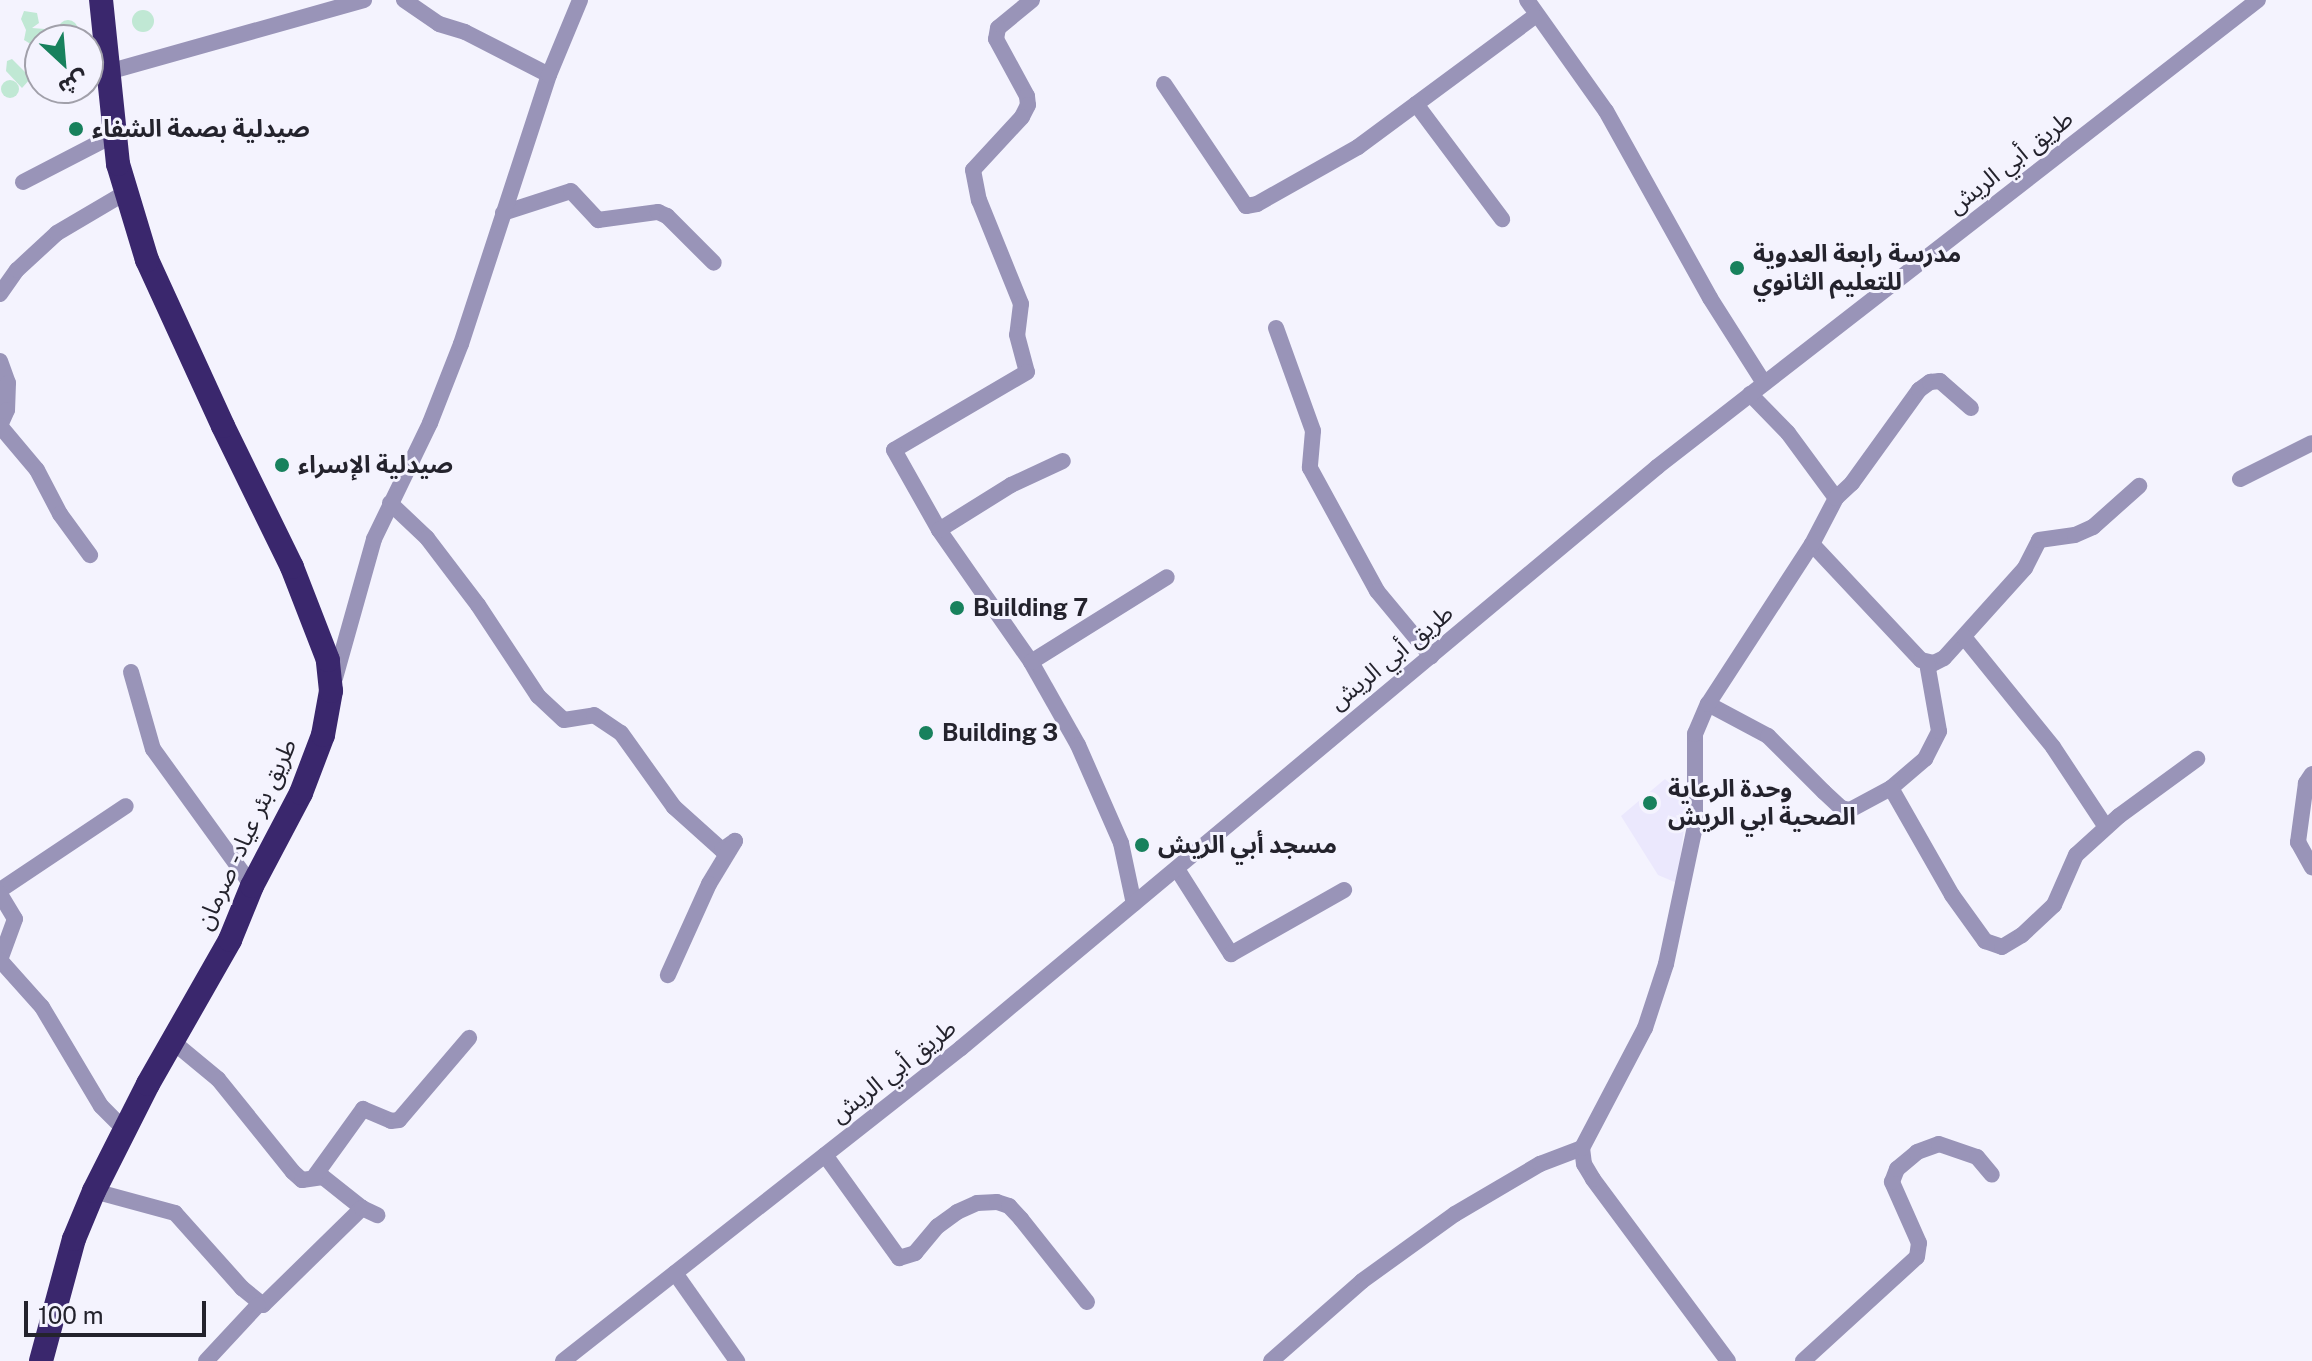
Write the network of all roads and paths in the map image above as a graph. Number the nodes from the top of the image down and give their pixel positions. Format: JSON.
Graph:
{"nodes":[{"id":1,"x":101,"y":0,"type":"edge"},
{"id":2,"x":364,"y":0,"type":"edge"},
{"id":3,"x":404,"y":0,"type":"edge"},
{"id":4,"x":580,"y":0,"type":"edge"},
{"id":5,"x":1032,"y":0,"type":"edge"},
{"id":6,"x":1527,"y":0,"type":"edge"},
{"id":7,"x":2258,"y":0,"type":"edge"},
{"id":8,"x":1535,"y":16,"type":"junction"},
{"id":9,"x":108,"y":72,"type":"junction"},
{"id":10,"x":549,"y":75,"type":"junction"},
{"id":11,"x":1164,"y":84,"type":"dead end"},
{"id":12,"x":1416,"y":104,"type":"junction"},
{"id":13,"x":114,"y":135,"type":"junction"},
{"id":14,"x":23,"y":182,"type":"dead end"},
{"id":15,"x":125,"y":193,"type":"junction"},
{"id":16,"x":503,"y":213,"type":"junction"},
{"id":17,"x":1502,"y":219,"type":"dead end"},
{"id":18,"x":714,"y":263,"type":"dead end"},
{"id":19,"x":0,"y":294,"type":"edge"},
{"id":20,"x":1276,"y":328,"type":"dead end"},
{"id":21,"x":0,"y":361,"type":"edge"},
{"id":22,"x":1764,"y":383,"type":"junction"},
{"id":23,"x":1750,"y":394,"type":"junction"},
{"id":24,"x":1971,"y":408,"type":"dead end"},
{"id":25,"x":0,"y":426,"type":"edge"},
{"id":26,"x":2312,"y":443,"type":"edge"},
{"id":27,"x":1063,"y":461,"type":"dead end"},
{"id":28,"x":2240,"y":479,"type":"dead end"},
{"id":29,"x":2139,"y":486,"type":"dead end"},
{"id":30,"x":1836,"y":498,"type":"junction"},
{"id":31,"x":390,"y":503,"type":"junction"},
{"id":32,"x":939,"y":530,"type":"junction"},
{"id":33,"x":1812,"y":544,"type":"junction"},
{"id":34,"x":90,"y":555,"type":"dead end"},
{"id":35,"x":1167,"y":577,"type":"dead end"},
{"id":36,"x":352,"y":618,"type":"junction"},
{"id":37,"x":315,"y":623,"type":"junction"},
{"id":38,"x":1964,"y":637,"type":"junction"},
{"id":39,"x":1431,"y":656,"type":"junction"},
{"id":40,"x":1031,"y":662,"type":"junction"},
{"id":41,"x":1927,"y":663,"type":"junction"},
{"id":42,"x":131,"y":672,"type":"dead end"},
{"id":43,"x":331,"y":691,"type":"junction"},
{"id":44,"x":1708,"y":704,"type":"junction"},
{"id":45,"x":2197,"y":759,"type":"dead end"},
{"id":46,"x":2312,"y":774,"type":"edge"},
{"id":47,"x":1891,"y":788,"type":"junction"},
{"id":48,"x":126,"y":806,"type":"dead end"},
{"id":49,"x":2106,"y":827,"type":"junction"},
{"id":50,"x":2312,"y":867,"type":"edge"},
{"id":51,"x":1177,"y":869,"type":"junction"},
{"id":52,"x":252,"y":886,"type":"junction"},
{"id":53,"x":1344,"y":890,"type":"dead end"},
{"id":54,"x":0,"y":892,"type":"edge"},
{"id":55,"x":1134,"y":904,"type":"junction"},
{"id":56,"x":668,"y":975,"type":"dead end"},
{"id":57,"x":469,"y":1038,"type":"dead end"},
{"id":58,"x":172,"y":1041,"type":"junction"},
{"id":59,"x":125,"y":1130,"type":"junction"},
{"id":60,"x":1582,"y":1148,"type":"junction"},
{"id":61,"x":825,"y":1155,"type":"junction"},
{"id":62,"x":1992,"y":1175,"type":"dead end"},
{"id":63,"x":314,"y":1177,"type":"junction"},
{"id":64,"x":94,"y":1191,"type":"junction"},
{"id":65,"x":675,"y":1273,"type":"junction"},
{"id":66,"x":1087,"y":1302,"type":"dead end"},
{"id":67,"x":258,"y":1305,"type":"junction"},
{"id":68,"x":41,"y":1361,"type":"edge"},
{"id":69,"x":206,"y":1361,"type":"edge"},
{"id":70,"x":563,"y":1361,"type":"edge"},
{"id":71,"x":737,"y":1361,"type":"edge"},
{"id":72,"x":1271,"y":1361,"type":"edge"},
{"id":73,"x":1728,"y":1361,"type":"edge"},
{"id":74,"x":1803,"y":1361,"type":"edge"}],
"edges":[{"from":1,"to":9,"type":"highway","name":"طريق بئر عياد - صرمان"},
{"from":2,"to":9,"type":"street"},
{"from":3,"to":10,"type":"street"},
{"from":4,"to":10,"type":"street"},
{"from":5,"to":32,"type":"street"},
{"from":6,"to":8,"type":"street"},
{"from":7,"to":22,"type":"street","name":"طريق أبي الريش"},
{"from":8,"to":12,"type":"street"},
{"from":8,"to":22,"type":"street"},
{"from":9,"to":13,"type":"highway","name":"طريق بئر عياد - صرمان"},
{"from":10,"to":16,"type":"street"},
{"from":11,"to":12,"type":"street"},
{"from":12,"to":17,"type":"street"},
{"from":13,"to":14,"type":"street"},
{"from":13,"to":15,"type":"highway","name":"طريق بئر عياد - صرمان"},
{"from":15,"to":19,"type":"street"},
{"from":15,"to":37,"type":"highway","name":"طريق بئر عياد - صرمان"},
{"from":16,"to":18,"type":"street"},
{"from":16,"to":31,"type":"street"},
{"from":20,"to":39,"type":"street"},
{"from":21,"to":25,"type":"street"},
{"from":22,"to":23,"type":"street","name":"طريق أبي الريش"},
{"from":23,"to":30,"type":"street"},
{"from":23,"to":39,"type":"street","name":"طريق أبي الريش"},
{"from":24,"to":30,"type":"street"},
{"from":25,"to":34,"type":"street"},
{"from":26,"to":28,"type":"street"},
{"from":27,"to":32,"type":"street"},
{"from":29,"to":38,"type":"street"},
{"from":30,"to":33,"type":"street"},
{"from":31,"to":36,"type":"street"},
{"from":31,"to":56,"type":"street"},
{"from":32,"to":40,"type":"street"},
{"from":33,"to":41,"type":"street"},
{"from":33,"to":44,"type":"street"},
{"from":35,"to":40,"type":"street"},
{"from":36,"to":37,"type":"street"},
{"from":36,"to":43,"type":"street"},
{"from":37,"to":43,"type":"highway","name":"طريق بئر عياد - صرمان"},
{"from":38,"to":41,"type":"street"},
{"from":38,"to":49,"type":"street"},
{"from":39,"to":51,"type":"street","name":"طريق أبي الريش"},
{"from":40,"to":55,"type":"street"},
{"from":41,"to":47,"type":"street"},
{"from":42,"to":52,"type":"street"},
{"from":43,"to":52,"type":"highway","name":"طريق بئر عياد - صرمان"},
{"from":44,"to":47,"type":"street"},
{"from":44,"to":60,"type":"street"},
{"from":45,"to":49,"type":"street"},
{"from":46,"to":50,"type":"street"},
{"from":47,"to":49,"type":"street"},
{"from":48,"to":54,"type":"street"},
{"from":51,"to":53,"type":"street"},
{"from":51,"to":55,"type":"street","name":"طريق أبي الريش"},
{"from":52,"to":58,"type":"highway","name":"طريق بئر عياد - صرمان"},
{"from":54,"to":59,"type":"street"},
{"from":55,"to":61,"type":"street","name":"طريق أبي الريش"},
{"from":57,"to":63,"type":"street"},
{"from":58,"to":59,"type":"highway","name":"طريق بئر عياد - صرمان"},
{"from":58,"to":63,"type":"street"},
{"from":59,"to":64,"type":"highway","name":"طريق بئر عياد - صرمان"},
{"from":60,"to":72,"type":"street"},
{"from":60,"to":73,"type":"street"},
{"from":61,"to":65,"type":"street","name":"طريق أبي الريش"},
{"from":61,"to":66,"type":"street"},
{"from":62,"to":74,"type":"street"},
{"from":63,"to":67,"type":"street"},
{"from":64,"to":67,"type":"street"},
{"from":64,"to":68,"type":"highway","name":"طريق بئر عياد - صرمان"},
{"from":65,"to":70,"type":"street","name":"طريق أبي الريش"},
{"from":65,"to":71,"type":"street"},
{"from":67,"to":69,"type":"street"}]}
